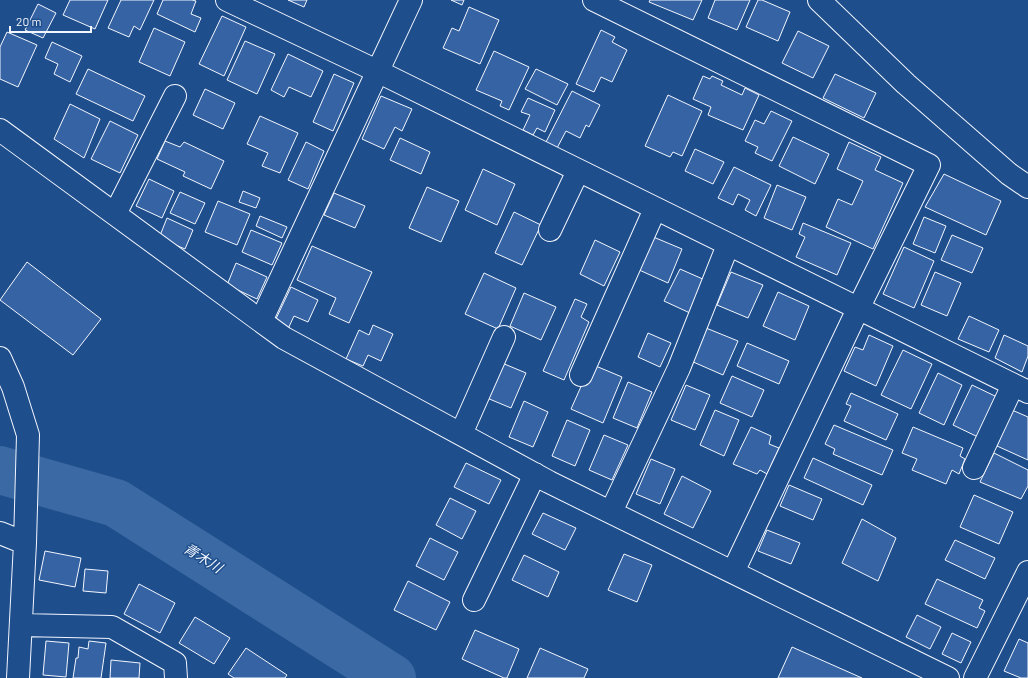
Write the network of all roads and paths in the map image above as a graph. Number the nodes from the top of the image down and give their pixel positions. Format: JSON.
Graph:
{"nodes":[{"id":1,"x":227,"y":0,"type":"edge"},
{"id":2,"x":411,"y":0,"type":"edge"},
{"id":3,"x":594,"y":0,"type":"edge"},
{"id":4,"x":819,"y":0,"type":"edge"},
{"id":5,"x":627,"y":7,"type":"edge"},
{"id":6,"x":377,"y":72,"type":"junction"},
{"id":7,"x":175,"y":96,"type":"dead end"},
{"id":8,"x":0,"y":130,"type":"edge"},
{"id":9,"x":578,"y":171,"type":"junction"},
{"id":10,"x":1028,"y":187,"type":"edge"},
{"id":11,"x":655,"y":209,"type":"junction"},
{"id":12,"x":115,"y":214,"type":"junction"},
{"id":13,"x":550,"y":230,"type":"dead end"},
{"id":14,"x":728,"y":245,"type":"junction"},
{"id":15,"x":858,"y":309,"type":"junction"},
{"id":16,"x":261,"y":321,"type":"junction"},
{"id":17,"x":504,"y":337,"type":"dead end"},
{"id":18,"x":1,"y":365,"type":"edge"},
{"id":19,"x":581,"y":375,"type":"dead end"},
{"id":20,"x":1020,"y":389,"type":"edge"},
{"id":21,"x":461,"y":434,"type":"junction"},
{"id":22,"x":974,"y":468,"type":"dead end"},
{"id":23,"x":535,"y":474,"type":"junction"},
{"id":24,"x":611,"y":512,"type":"junction"},
{"id":25,"x":0,"y":533,"type":"edge"},
{"id":26,"x":26,"y":533,"type":"junction"},
{"id":27,"x":733,"y":572,"type":"junction"},
{"id":28,"x":1028,"y":572,"type":"edge"},
{"id":29,"x":474,"y":600,"type":"dead end"},
{"id":30,"x":21,"y":625,"type":"junction"},
{"id":31,"x":18,"y":678,"type":"edge"},
{"id":32,"x":176,"y":678,"type":"edge"},
{"id":33,"x":948,"y":678,"type":"edge"},
{"id":34,"x":975,"y":678,"type":"edge"}],
"edges":[{"from":1,"to":6,"type":"street"},
{"from":2,"to":6,"type":"street"},
{"from":3,"to":5,"type":"street"},
{"from":4,"to":10,"type":"street"},
{"from":5,"to":15,"type":"street"},
{"from":6,"to":9,"type":"street"},
{"from":6,"to":16,"type":"street"},
{"from":7,"to":12,"type":"street"},
{"from":8,"to":12,"type":"street"},
{"from":9,"to":11,"type":"street"},
{"from":9,"to":13,"type":"street"},
{"from":11,"to":14,"type":"street"},
{"from":11,"to":19,"type":"street"},
{"from":12,"to":16,"type":"street"},
{"from":14,"to":15,"type":"street"},
{"from":14,"to":24,"type":"street"},
{"from":15,"to":20,"type":"street"},
{"from":15,"to":27,"type":"street"},
{"from":16,"to":21,"type":"street"},
{"from":17,"to":21,"type":"street"},
{"from":18,"to":26,"type":"street"},
{"from":20,"to":22,"type":"street"},
{"from":21,"to":23,"type":"street"},
{"from":23,"to":24,"type":"street"},
{"from":23,"to":29,"type":"street"},
{"from":24,"to":27,"type":"street"},
{"from":25,"to":26,"type":"street"},
{"from":26,"to":30,"type":"street"},
{"from":27,"to":33,"type":"street"},
{"from":28,"to":34,"type":"street"},
{"from":30,"to":31,"type":"street"},
{"from":30,"to":32,"type":"street"}]}
